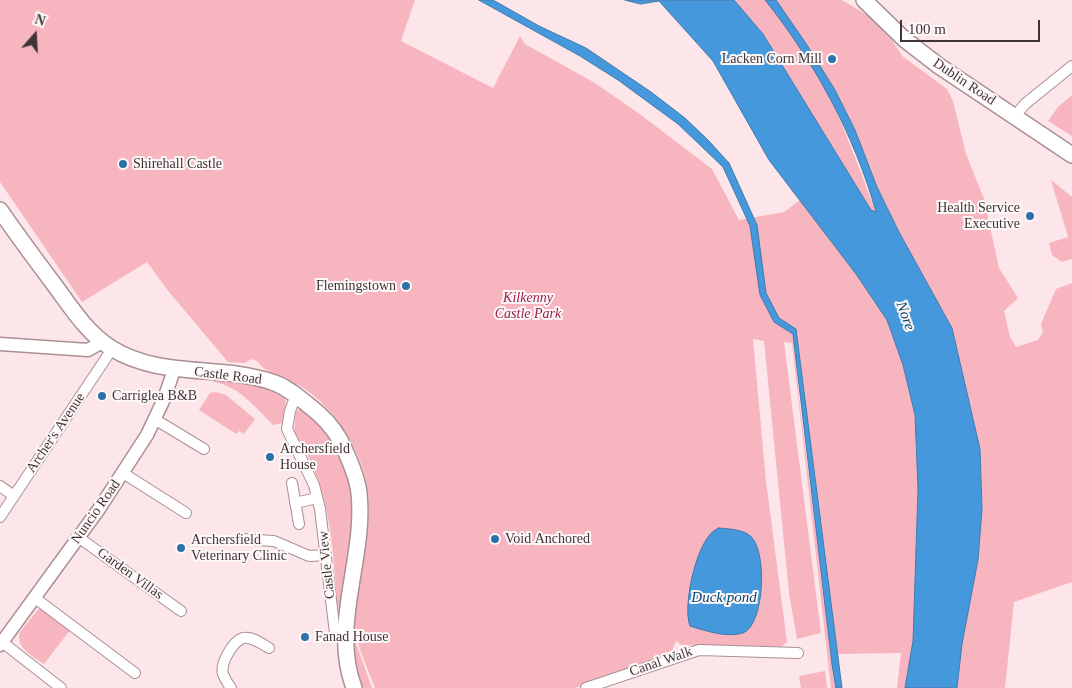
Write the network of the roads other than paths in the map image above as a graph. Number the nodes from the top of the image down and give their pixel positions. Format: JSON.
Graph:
{"nodes":[{"id":1,"x":864,"y":0,"type":"edge"},
{"id":2,"x":1072,"y":66,"type":"edge"},
{"id":3,"x":1015,"y":116,"type":"junction"},
{"id":4,"x":1072,"y":155,"type":"edge"},
{"id":5,"x":0,"y":210,"type":"edge"},
{"id":6,"x":5,"y":226,"type":"edge"},
{"id":7,"x":0,"y":344,"type":"edge"},
{"id":8,"x":107,"y":345,"type":"junction"},
{"id":9,"x":174,"y":370,"type":"junction"},
{"id":10,"x":296,"y":395,"type":"junction"},
{"id":11,"x":156,"y":420,"type":"junction"},
{"id":12,"x":204,"y":449,"type":"dead end"},
{"id":13,"x":124,"y":473,"type":"junction"},
{"id":14,"x":292,"y":483,"type":"dead end"},
{"id":15,"x":0,"y":486,"type":"edge"},
{"id":16,"x":14,"y":496,"type":"junction"},
{"id":17,"x":317,"y":498,"type":"junction"},
{"id":18,"x":295,"y":503,"type":"junction"},
{"id":19,"x":186,"y":513,"type":"dead end"},
{"id":20,"x":0,"y":517,"type":"edge"},
{"id":21,"x":299,"y":524,"type":"dead end"},
{"id":22,"x":78,"y":537,"type":"junction"},
{"id":23,"x":242,"y":540,"type":"dead end"},
{"id":24,"x":326,"y":555,"type":"junction"},
{"id":25,"x":35,"y":598,"type":"junction"},
{"id":26,"x":181,"y":611,"type":"dead end"},
{"id":27,"x":335,"y":633,"type":"dead end"},
{"id":28,"x":1,"y":644,"type":"edge"},
{"id":29,"x":269,"y":648,"type":"dead end"},
{"id":30,"x":798,"y":653,"type":"dead end"},
{"id":31,"x":134,"y":674,"type":"dead end"},
{"id":32,"x":61,"y":688,"type":"edge"},
{"id":33,"x":231,"y":688,"type":"edge"},
{"id":34,"x":354,"y":688,"type":"edge"},
{"id":35,"x":586,"y":688,"type":"edge"}],
"edges":[{"from":1,"to":3,"type":"main road","name":"Dublin Road"},
{"from":2,"to":3,"type":"street"},
{"from":3,"to":4,"type":"main road","name":"Dublin Road"},
{"from":5,"to":6,"type":"main road","name":"Castle Road"},
{"from":6,"to":8,"type":"main road","name":"Castle Road"},
{"from":7,"to":8,"type":"street"},
{"from":8,"to":9,"type":"main road","name":"Castle Road"},
{"from":8,"to":16,"type":"street","name":"Archer's Avenue"},
{"from":9,"to":10,"type":"main road","name":"Castle Road"},
{"from":9,"to":11,"type":"street","name":"Nuncio Road"},
{"from":10,"to":17,"type":"street","name":"Castle View"},
{"from":10,"to":34,"type":"main road","name":"Castle Road"},
{"from":11,"to":12,"type":"street"},
{"from":11,"to":13,"type":"street","name":"Nuncio Road"},
{"from":13,"to":19,"type":"street"},
{"from":13,"to":22,"type":"street","name":"Nuncio Road"},
{"from":14,"to":18,"type":"street","name":"Castle View"},
{"from":15,"to":16,"type":"street"},
{"from":16,"to":20,"type":"street","name":"Archer's Avenue"},
{"from":17,"to":18,"type":"street"},
{"from":17,"to":24,"type":"street","name":"Castle View"},
{"from":18,"to":21,"type":"street","name":"Castle View"},
{"from":22,"to":25,"type":"street","name":"Nuncio Road"},
{"from":22,"to":26,"type":"street","name":"Garden Villas"},
{"from":23,"to":24,"type":"street"},
{"from":24,"to":27,"type":"street","name":"Castle View"},
{"from":25,"to":28,"type":"street","name":"Nuncio Road"},
{"from":25,"to":31,"type":"street"},
{"from":28,"to":32,"type":"street"},
{"from":29,"to":33,"type":"street"},
{"from":30,"to":35,"type":"street","name":"Canal Walk"}]}
